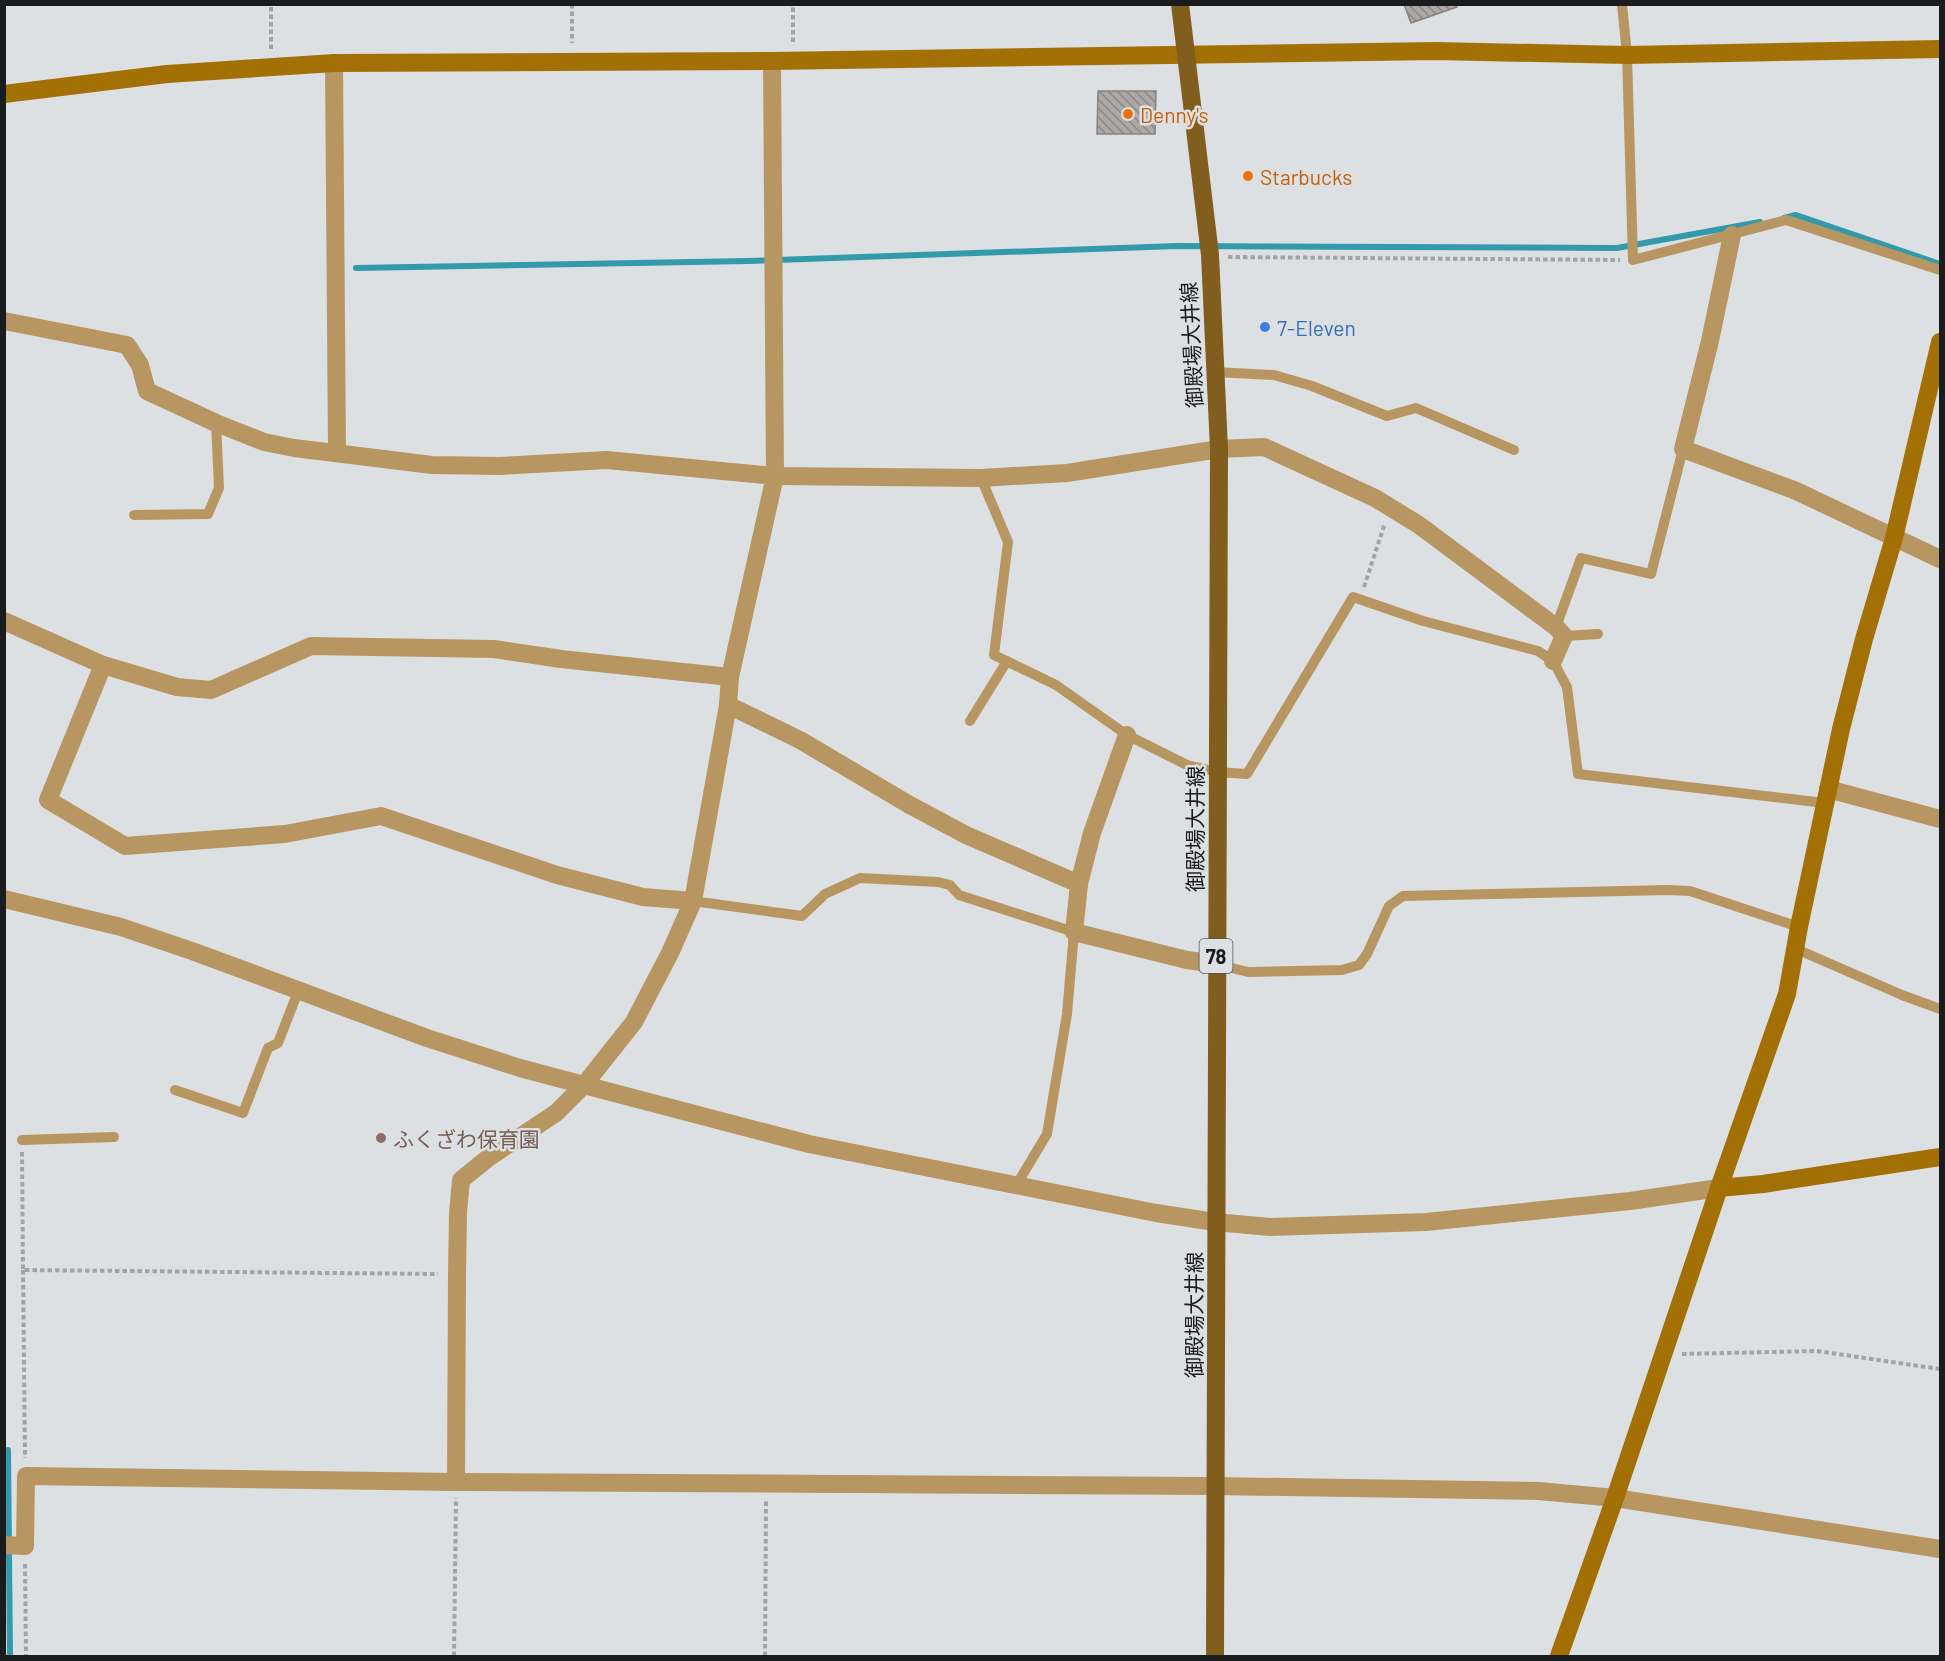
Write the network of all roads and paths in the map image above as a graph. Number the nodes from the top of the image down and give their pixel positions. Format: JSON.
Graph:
{"nodes":[{"id":1,"x":271,"y":4,"type":"edge"},
{"id":2,"x":572,"y":4,"type":"edge"},
{"id":3,"x":793,"y":4,"type":"edge"},
{"id":4,"x":1180,"y":4,"type":"edge"},
{"id":5,"x":1622,"y":4,"type":"edge"},
{"id":6,"x":1941,"y":49,"type":"edge"},
{"id":7,"x":1627,"y":55,"type":"junction"},
{"id":8,"x":1186,"y":56,"type":"junction"},
{"id":9,"x":772,"y":61,"type":"junction"},
{"id":10,"x":793,"y":61,"type":"junction"},
{"id":11,"x":572,"y":62,"type":"junction"},
{"id":12,"x":334,"y":63,"type":"junction"},
{"id":13,"x":271,"y":67,"type":"junction"},
{"id":14,"x":4,"y":94,"type":"edge"},
{"id":15,"x":1732,"y":235,"type":"junction"},
{"id":16,"x":1210,"y":256,"type":"junction"},
{"id":17,"x":1633,"y":260,"type":"junction"},
{"id":18,"x":1941,"y":270,"type":"edge"},
{"id":19,"x":4,"y":321,"type":"edge"},
{"id":20,"x":1941,"y":342,"type":"edge"},
{"id":21,"x":1215,"y":372,"type":"junction"},
{"id":22,"x":216,"y":423,"type":"junction"},
{"id":23,"x":1219,"y":449,"type":"junction"},
{"id":24,"x":1683,"y":449,"type":"junction"},
{"id":25,"x":1514,"y":450,"type":"dead end"},
{"id":26,"x":337,"y":453,"type":"junction"},
{"id":27,"x":775,"y":476,"type":"junction"},
{"id":28,"x":981,"y":478,"type":"junction"},
{"id":29,"x":1390,"y":507,"type":"junction"},
{"id":30,"x":134,"y":515,"type":"dead end"},
{"id":31,"x":1894,"y":538,"type":"junction"},
{"id":32,"x":1941,"y":559,"type":"edge"},
{"id":33,"x":1360,"y":599,"type":"junction"},
{"id":34,"x":4,"y":621,"type":"edge"},
{"id":35,"x":1560,"y":632,"type":"junction"},
{"id":36,"x":1598,"y":634,"type":"dead end"},
{"id":37,"x":1007,"y":661,"type":"junction"},
{"id":38,"x":1553,"y":661,"type":"junction"},
{"id":39,"x":103,"y":665,"type":"junction"},
{"id":40,"x":730,"y":677,"type":"junction"},
{"id":41,"x":728,"y":705,"type":"junction"},
{"id":42,"x":970,"y":721,"type":"dead end"},
{"id":43,"x":1128,"y":735,"type":"junction"},
{"id":44,"x":1217,"y":772,"type":"junction"},
{"id":45,"x":1826,"y":796,"type":"junction"},
{"id":46,"x":1941,"y":819,"type":"edge"},
{"id":47,"x":1079,"y":884,"type":"junction"},
{"id":48,"x":4,"y":899,"type":"edge"},
{"id":49,"x":693,"y":901,"type":"junction"},
{"id":50,"x":1798,"y":927,"type":"junction"},
{"id":51,"x":1074,"y":932,"type":"junction"},
{"id":52,"x":1794,"y":948,"type":"junction"},
{"id":53,"x":1216,"y":964,"type":"junction"},
{"id":54,"x":299,"y":989,"type":"junction"},
{"id":55,"x":1941,"y":1009,"type":"edge"},
{"id":56,"x":584,"y":1085,"type":"junction"},
{"id":57,"x":175,"y":1090,"type":"dead end"},
{"id":58,"x":114,"y":1137,"type":"dead end"},
{"id":59,"x":22,"y":1140,"type":"joint"},
{"id":60,"x":1941,"y":1157,"type":"edge"},
{"id":61,"x":1017,"y":1184,"type":"junction"},
{"id":62,"x":1719,"y":1188,"type":"junction"},
{"id":63,"x":1215,"y":1222,"type":"junction"},
{"id":64,"x":23,"y":1270,"type":"junction"},
{"id":65,"x":457,"y":1274,"type":"junction"},
{"id":66,"x":1664,"y":1354,"type":"junction"},
{"id":67,"x":1941,"y":1369,"type":"edge"},
{"id":68,"x":26,"y":1476,"type":"junction"},
{"id":69,"x":456,"y":1482,"type":"junction"},
{"id":70,"x":766,"y":1484,"type":"junction"},
{"id":71,"x":1215,"y":1486,"type":"junction"},
{"id":72,"x":1616,"y":1498,"type":"junction"},
{"id":73,"x":4,"y":1545,"type":"edge"},
{"id":74,"x":25,"y":1546,"type":"junction"},
{"id":75,"x":1941,"y":1549,"type":"edge"},
{"id":76,"x":26,"y":1656,"type":"edge"},
{"id":77,"x":454,"y":1656,"type":"edge"},
{"id":78,"x":765,"y":1656,"type":"edge"},
{"id":79,"x":1215,"y":1656,"type":"edge"},
{"id":80,"x":1559,"y":1656,"type":"edge"}],
"edges":[{"from":1,"to":13,"type":"path"},
{"from":2,"to":11,"type":"path"},
{"from":3,"to":10,"type":"path"},
{"from":4,"to":8,"type":"main road","name":"御殿場大井線","number":"78"},
{"from":5,"to":7,"type":"lane"},
{"from":6,"to":7,"type":"street"},
{"from":7,"to":8,"type":"street"},
{"from":7,"to":17,"type":"lane"},
{"from":8,"to":10,"type":"street"},
{"from":8,"to":16,"type":"main road","name":"御殿場大井線","number":"78"},
{"from":9,"to":10,"type":"street"},
{"from":9,"to":11,"type":"street"},
{"from":9,"to":27,"type":"street"},
{"from":11,"to":12,"type":"street"},
{"from":12,"to":13,"type":"street"},
{"from":12,"to":26,"type":"street"},
{"from":13,"to":14,"type":"street"},
{"from":15,"to":17,"type":"lane"},
{"from":15,"to":18,"type":"lane"},
{"from":15,"to":24,"type":"street"},
{"from":16,"to":17,"type":"path"},
{"from":16,"to":21,"type":"main road","name":"御殿場大井線","number":"78"},
{"from":19,"to":22,"type":"street"},
{"from":20,"to":31,"type":"street"},
{"from":21,"to":23,"type":"main road","name":"御殿場大井線","number":"78"},
{"from":21,"to":25,"type":"lane"},
{"from":22,"to":26,"type":"street"},
{"from":22,"to":30,"type":"lane"},
{"from":23,"to":28,"type":"street"},
{"from":23,"to":29,"type":"street"},
{"from":23,"to":44,"type":"main road","name":"御殿場大井線","number":"78"},
{"from":24,"to":31,"type":"street"},
{"from":24,"to":35,"type":"lane"},
{"from":26,"to":27,"type":"street"},
{"from":27,"to":28,"type":"street"},
{"from":27,"to":40,"type":"street"},
{"from":28,"to":37,"type":"lane"},
{"from":29,"to":33,"type":"path"},
{"from":29,"to":35,"type":"street"},
{"from":31,"to":32,"type":"street"},
{"from":31,"to":45,"type":"street"},
{"from":33,"to":38,"type":"lane"},
{"from":33,"to":44,"type":"lane"},
{"from":34,"to":39,"type":"street"},
{"from":35,"to":36,"type":"lane"},
{"from":35,"to":38,"type":"street"},
{"from":37,"to":42,"type":"lane"},
{"from":37,"to":43,"type":"lane"},
{"from":38,"to":45,"type":"lane"},
{"from":39,"to":40,"type":"street"},
{"from":39,"to":49,"type":"street"},
{"from":40,"to":41,"type":"street"},
{"from":41,"to":47,"type":"street"},
{"from":41,"to":49,"type":"street"},
{"from":43,"to":44,"type":"lane"},
{"from":43,"to":47,"type":"street"},
{"from":44,"to":53,"type":"main road","name":"御殿場大井線","number":"78"},
{"from":45,"to":46,"type":"street"},
{"from":45,"to":50,"type":"street"},
{"from":47,"to":51,"type":"street"},
{"from":48,"to":54,"type":"street"},
{"from":49,"to":51,"type":"lane"},
{"from":49,"to":56,"type":"street"},
{"from":50,"to":52,"type":"street"},
{"from":50,"to":53,"type":"lane"},
{"from":51,"to":53,"type":"street"},
{"from":51,"to":61,"type":"lane"},
{"from":52,"to":55,"type":"lane"},
{"from":52,"to":62,"type":"street"},
{"from":53,"to":63,"type":"main road","name":"御殿場大井線","number":"78"},
{"from":54,"to":56,"type":"street"},
{"from":54,"to":57,"type":"lane"},
{"from":56,"to":61,"type":"street"},
{"from":56,"to":65,"type":"street"},
{"from":58,"to":59,"type":"lane"},
{"from":59,"to":64,"type":"path"},
{"from":60,"to":62,"type":"street"},
{"from":61,"to":63,"type":"street"},
{"from":62,"to":63,"type":"street"},
{"from":62,"to":66,"type":"street"},
{"from":63,"to":71,"type":"main road","name":"御殿場大井線","number":"78"},
{"from":64,"to":65,"type":"path"},
{"from":64,"to":68,"type":"path"},
{"from":65,"to":69,"type":"street"},
{"from":66,"to":67,"type":"path"},
{"from":66,"to":72,"type":"street"},
{"from":68,"to":69,"type":"street"},
{"from":68,"to":74,"type":"street"},
{"from":69,"to":70,"type":"street"},
{"from":69,"to":77,"type":"path"},
{"from":70,"to":71,"type":"street"},
{"from":70,"to":78,"type":"path"},
{"from":71,"to":72,"type":"street"},
{"from":71,"to":79,"type":"main road","name":"御殿場大井線","number":"78"},
{"from":72,"to":75,"type":"street"},
{"from":72,"to":80,"type":"street"},
{"from":73,"to":74,"type":"street"},
{"from":74,"to":76,"type":"path"}]}
